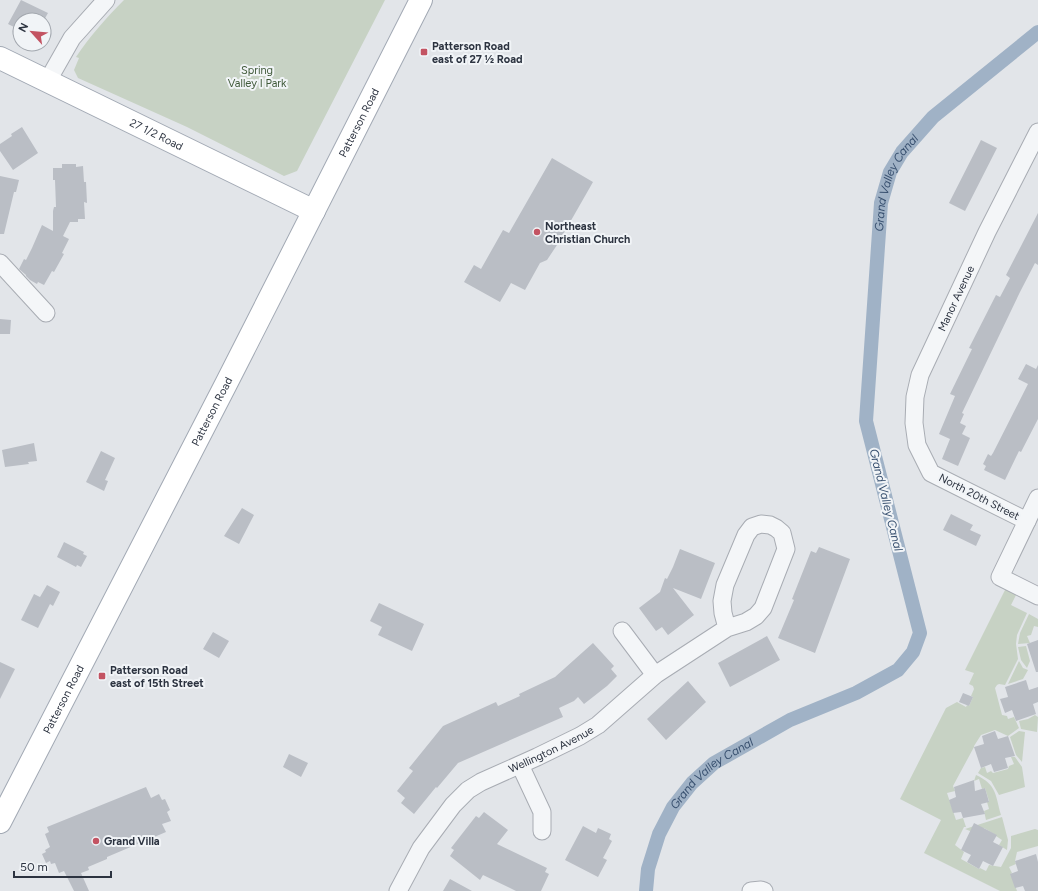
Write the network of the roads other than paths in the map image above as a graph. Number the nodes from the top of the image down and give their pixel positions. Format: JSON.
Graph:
{"nodes":[{"id":1,"x":106,"y":0,"type":"edge"},
{"id":2,"x":421,"y":0,"type":"edge"},
{"id":3,"x":0,"y":58,"type":"edge"},
{"id":4,"x":47,"y":82,"type":"junction"},
{"id":5,"x":1038,"y":132,"type":"edge"},
{"id":6,"x":314,"y":211,"type":"junction"},
{"id":7,"x":0,"y":263,"type":"edge"},
{"id":8,"x":46,"y":313,"type":"dead end"},
{"id":9,"x":931,"y":473,"type":"joint"},
{"id":10,"x":1038,"y":498,"type":"edge"},
{"id":11,"x":1027,"y":521,"type":"junction"},
{"id":12,"x":1038,"y":596,"type":"edge"},
{"id":13,"x":728,"y":628,"type":"junction"},
{"id":14,"x":622,"y":631,"type":"dead end"},
{"id":15,"x":655,"y":674,"type":"junction"},
{"id":16,"x":520,"y":765,"type":"junction"},
{"id":17,"x":0,"y":822,"type":"edge"},
{"id":18,"x":542,"y":831,"type":"dead end"},
{"id":19,"x":398,"y":891,"type":"edge"}],
"edges":[{"from":1,"to":4,"type":"street"},
{"from":2,"to":6,"type":"main road","name":"Patterson Road"},
{"from":3,"to":4,"type":"main road","name":"27 1/2 Road"},
{"from":4,"to":6,"type":"main road","name":"27 1/2 Road"},
{"from":5,"to":9,"type":"street","name":"Manor Avenue"},
{"from":6,"to":17,"type":"main road","name":"Patterson Road"},
{"from":7,"to":8,"type":"street"},
{"from":9,"to":11,"type":"street","name":"North 20th Street"},
{"from":10,"to":11,"type":"street"},
{"from":11,"to":12,"type":"street"},
{"from":13,"to":13,"type":"street","name":"Wellington Avenue"},
{"from":13,"to":15,"type":"street","name":"Wellington Avenue"},
{"from":14,"to":15,"type":"street"},
{"from":15,"to":16,"type":"street","name":"Wellington Avenue"},
{"from":16,"to":18,"type":"street"},
{"from":16,"to":19,"type":"street","name":"Wellington Avenue"}]}
